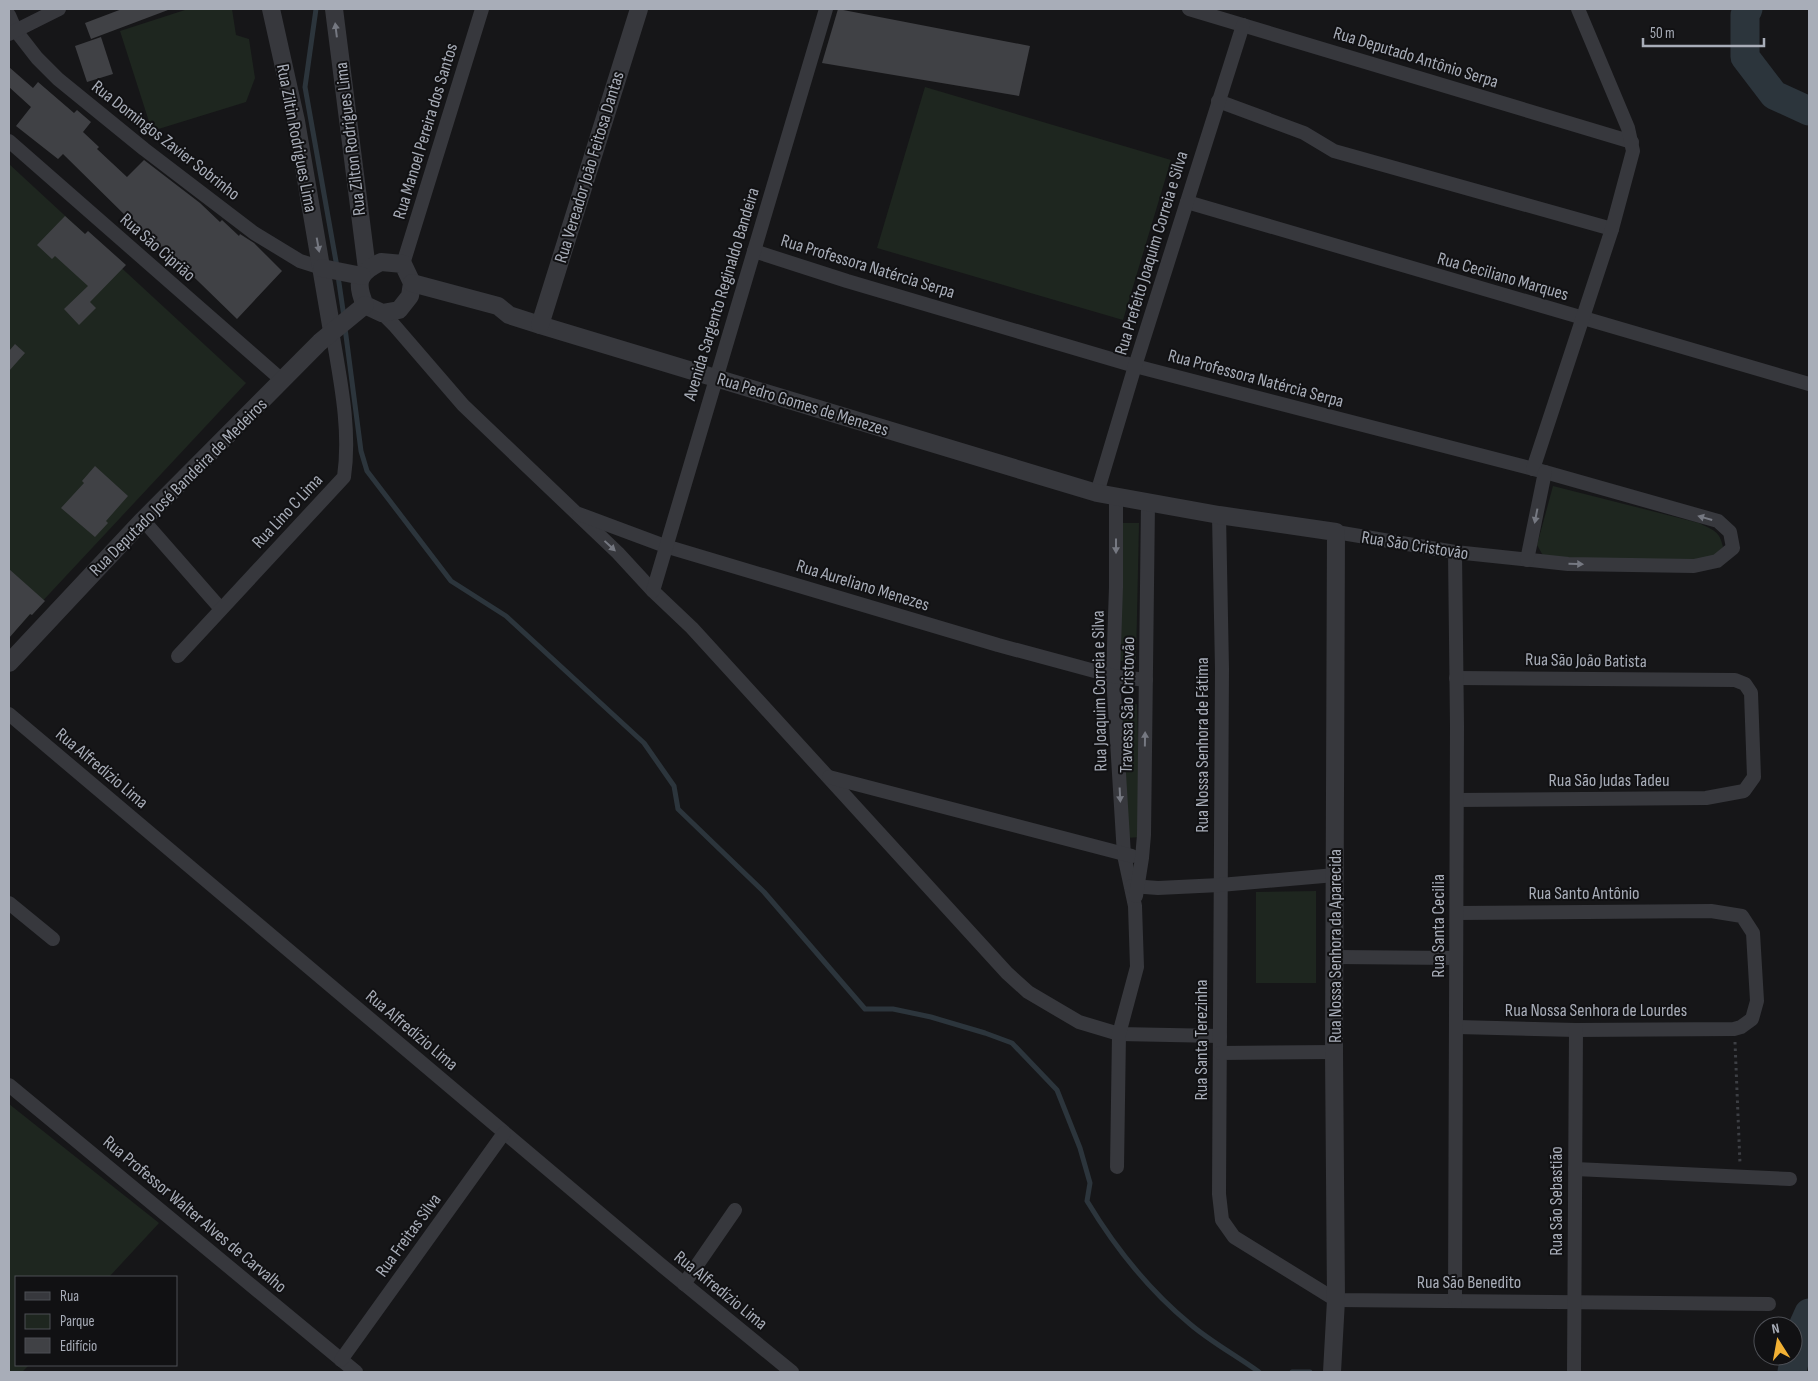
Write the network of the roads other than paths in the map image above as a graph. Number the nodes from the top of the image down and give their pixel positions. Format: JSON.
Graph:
{"nodes":[{"id":1,"x":60,"y":9,"type":"edge"},
{"id":2,"x":271,"y":9,"type":"edge"},
{"id":3,"x":334,"y":9,"type":"edge"},
{"id":4,"x":482,"y":9,"type":"edge"},
{"id":5,"x":639,"y":9,"type":"edge"},
{"id":6,"x":826,"y":9,"type":"edge"},
{"id":7,"x":1189,"y":9,"type":"edge"},
{"id":8,"x":1578,"y":9,"type":"edge"},
{"id":9,"x":9,"y":15,"type":"edge"},
{"id":10,"x":1243,"y":25,"type":"junction"},
{"id":11,"x":12,"y":33,"type":"edge"},
{"id":12,"x":1218,"y":101,"type":"junction"},
{"id":13,"x":9,"y":141,"type":"edge"},
{"id":14,"x":1632,"y":142,"type":"junction"},
{"id":15,"x":1187,"y":202,"type":"junction"},
{"id":16,"x":1612,"y":229,"type":"junction"},
{"id":17,"x":754,"y":251,"type":"junction"},
{"id":18,"x":403,"y":264,"type":"junction"},
{"id":19,"x":332,"y":269,"type":"junction"},
{"id":20,"x":364,"y":272,"type":"junction"},
{"id":21,"x":411,"y":290,"type":"junction"},
{"id":22,"x":382,"y":314,"type":"junction"},
{"id":23,"x":347,"y":319,"type":"junction"},
{"id":24,"x":1583,"y":319,"type":"junction"},
{"id":25,"x":540,"y":325,"type":"junction"},
{"id":26,"x":1135,"y":366,"type":"junction"},
{"id":27,"x":716,"y":378,"type":"junction"},
{"id":28,"x":283,"y":381,"type":"junction"},
{"id":29,"x":1809,"y":384,"type":"edge"},
{"id":30,"x":1539,"y":471,"type":"junction"},
{"id":31,"x":1097,"y":493,"type":"junction"},
{"id":32,"x":1116,"y":497,"type":"junction"},
{"id":33,"x":1148,"y":503,"type":"junction"},
{"id":34,"x":574,"y":512,"type":"junction"},
{"id":35,"x":1220,"y":515,"type":"junction"},
{"id":36,"x":142,"y":520,"type":"junction"},
{"id":37,"x":1336,"y":532,"type":"junction"},
{"id":38,"x":665,"y":546,"type":"junction"},
{"id":39,"x":1731,"y":550,"type":"joint"},
{"id":40,"x":1455,"y":552,"type":"junction"},
{"id":41,"x":1527,"y":560,"type":"junction"},
{"id":42,"x":653,"y":591,"type":"junction"},
{"id":43,"x":220,"y":609,"type":"junction"},
{"id":44,"x":178,"y":656,"type":"dead end"},
{"id":45,"x":9,"y":663,"type":"edge"},
{"id":46,"x":1113,"y":676,"type":"junction"},
{"id":47,"x":1456,"y":678,"type":"junction"},
{"id":48,"x":1146,"y":680,"type":"junction"},
{"id":49,"x":9,"y":714,"type":"edge"},
{"id":50,"x":828,"y":776,"type":"junction"},
{"id":51,"x":1754,"y":777,"type":"joint"},
{"id":52,"x":1457,"y":800,"type":"junction"},
{"id":53,"x":1124,"y":855,"type":"junction"},
{"id":54,"x":1142,"y":858,"type":"junction"},
{"id":55,"x":1335,"y":875,"type":"junction"},
{"id":56,"x":1134,"y":886,"type":"junction"},
{"id":57,"x":1220,"y":886,"type":"junction"},
{"id":58,"x":9,"y":903,"type":"edge"},
{"id":59,"x":1457,"y":913,"type":"junction"},
{"id":60,"x":52,"y":939,"type":"dead end"},
{"id":61,"x":1335,"y":957,"type":"junction"},
{"id":62,"x":1456,"y":958,"type":"junction"},
{"id":63,"x":1457,"y":1027,"type":"junction"},
{"id":64,"x":1734,"y":1029,"type":"joint"},
{"id":65,"x":1576,"y":1030,"type":"junction"},
{"id":66,"x":1119,"y":1034,"type":"junction"},
{"id":67,"x":1220,"y":1036,"type":"junction"},
{"id":68,"x":1334,"y":1052,"type":"junction"},
{"id":69,"x":1220,"y":1053,"type":"junction"},
{"id":70,"x":9,"y":1085,"type":"edge"},
{"id":71,"x":504,"y":1132,"type":"junction"},
{"id":72,"x":1117,"y":1167,"type":"dead end"},
{"id":73,"x":1575,"y":1169,"type":"junction"},
{"id":74,"x":1790,"y":1179,"type":"dead end"},
{"id":75,"x":735,"y":1210,"type":"dead end"},
{"id":76,"x":684,"y":1284,"type":"junction"},
{"id":77,"x":1336,"y":1300,"type":"junction"},
{"id":78,"x":1455,"y":1301,"type":"junction"},
{"id":79,"x":1575,"y":1301,"type":"junction"},
{"id":80,"x":1769,"y":1304,"type":"dead end"},
{"id":81,"x":341,"y":1360,"type":"junction"},
{"id":82,"x":1333,"y":1366,"type":"edge"},
{"id":83,"x":356,"y":1372,"type":"edge"},
{"id":84,"x":792,"y":1372,"type":"edge"},
{"id":85,"x":1574,"y":1372,"type":"edge"}],
"edges":[{"from":1,"to":11,"type":"street"},
{"from":2,"to":19,"type":"street","name":"Rua Ziltin Rodrigues Lima","one_way":true},
{"from":20,"to":3,"type":"street","name":"Rua Zilton Rodrigues Lima","one_way":true},
{"from":4,"to":18,"type":"street","name":"Rua Manoel Pereira dos Santos"},
{"from":5,"to":25,"type":"street","name":"Rua Vereador João Feitosa Dantas"},
{"from":6,"to":17,"type":"street","name":"Avenida Sargento Reginaldo Bandeira"},
{"from":7,"to":10,"type":"street","name":"Rua Deputado Antônio Serpa"},
{"from":8,"to":14,"type":"street"},
{"from":9,"to":11,"type":"street","name":"Rua Domingos Zavier Sobrinho"},
{"from":10,"to":12,"type":"street","name":"Rua Prefeito Joaquim Correia e Silva"},
{"from":10,"to":14,"type":"street","name":"Rua Deputado Antônio Serpa"},
{"from":11,"to":19,"type":"street","name":"Rua Domingos Zavier Sobrinho"},
{"from":12,"to":15,"type":"street","name":"Rua Prefeito Joaquim Correia e Silva"},
{"from":12,"to":16,"type":"street"},
{"from":13,"to":28,"type":"street","name":"Rua São Ciprião"},
{"from":14,"to":16,"type":"street"},
{"from":15,"to":24,"type":"street","name":"Rua Ceciliano Marques"},
{"from":15,"to":26,"type":"street","name":"Rua Prefeito Joaquim Correia e Silva"},
{"from":16,"to":24,"type":"street"},
{"from":17,"to":26,"type":"street","name":"Rua Professora Natércia Serpa"},
{"from":17,"to":27,"type":"street","name":"Avenida Sargento Reginaldo Bandeira"},
{"from":18,"to":20,"type":"street"},
{"from":18,"to":21,"type":"street"},
{"from":19,"to":20,"type":"street"},
{"from":19,"to":23,"type":"street"},
{"from":20,"to":23,"type":"street","name":"Rua Zilton Rodrigues Lima"},
{"from":21,"to":22,"type":"street"},
{"from":21,"to":25,"type":"street","name":"Rua Pedro Gomes de Menezes"},
{"from":22,"to":23,"type":"street"},
{"from":22,"to":34,"type":"street"},
{"from":23,"to":28,"type":"street","name":"Rua Deputado José Bandeira de Medeiros"},
{"from":23,"to":43,"type":"street","name":"Rua Lino C Lima"},
{"from":24,"to":29,"type":"street","name":"Rua Ceciliano Marques"},
{"from":24,"to":30,"type":"street"},
{"from":25,"to":27,"type":"street","name":"Rua Pedro Gomes de Menezes"},
{"from":26,"to":30,"type":"street","name":"Rua Professora Natércia Serpa"},
{"from":26,"to":31,"type":"street","name":"Rua Prefeito Joaquim Correia e Silva"},
{"from":27,"to":31,"type":"street","name":"Rua Pedro Gomes de Menezes"},
{"from":27,"to":38,"type":"street","name":"Avenida Sargento Reginaldo Bandeira"},
{"from":28,"to":36,"type":"street","name":"Rua Deputado José Bandeira de Medeiros"},
{"from":39,"to":30,"type":"street","name":"Rua Professora Natércia Serpa","one_way":true},
{"from":30,"to":41,"type":"street","one_way":true},
{"from":31,"to":32,"type":"street","name":"Rua São Cristovão"},
{"from":32,"to":33,"type":"street","name":"Rua São Cristovão"},
{"from":32,"to":46,"type":"street","name":"Rua Joaquim Correia e Silva","one_way":true},
{"from":33,"to":35,"type":"street","name":"Rua São Cristovão"},
{"from":33,"to":48,"type":"street","name":"Travessa São Cristovão"},
{"from":34,"to":38,"type":"street","name":"Rua Aureliano Menezes"},
{"from":34,"to":42,"type":"street","one_way":true},
{"from":35,"to":37,"type":"street","name":"Rua São Cristovão"},
{"from":35,"to":57,"type":"street","name":"Rua Nossa Senhora de Fátima"},
{"from":36,"to":43,"type":"street"},
{"from":36,"to":45,"type":"street","name":"Rua Deputado José Bandeira de Medeiros"},
{"from":37,"to":40,"type":"street","name":"Rua São Cristovão"},
{"from":37,"to":55,"type":"street","name":"Rua Nossa Senhora da Aparecida"},
{"from":38,"to":42,"type":"street","name":"Avenida Sargento Reginaldo Bandeira"},
{"from":38,"to":46,"type":"street","name":"Rua Aureliano Menezes"},
{"from":41,"to":39,"type":"street","name":"Rua São Cristovão","one_way":true},
{"from":40,"to":41,"type":"street","name":"Rua São Cristovão"},
{"from":40,"to":47,"type":"street","name":"Rua Santa Cecilia"},
{"from":42,"to":50,"type":"street"},
{"from":43,"to":44,"type":"street","name":"Rua Lino C Lima"},
{"from":46,"to":48,"type":"street","name":"Rua Aureliano Menezes"},
{"from":46,"to":53,"type":"street","name":"Rua Joaquim Correia e Silva","one_way":true},
{"from":47,"to":51,"type":"street","name":"Rua São João Batista"},
{"from":47,"to":52,"type":"street","name":"Rua Santa Cecilia"},
{"from":54,"to":48,"type":"street","name":"Travessa São Cristovão","one_way":true},
{"from":49,"to":71,"type":"street","name":"Rua Alfredízio Lima"},
{"from":50,"to":53,"type":"street"},
{"from":50,"to":66,"type":"street"},
{"from":51,"to":52,"type":"street","name":"Rua São Judas Tadeu"},
{"from":52,"to":59,"type":"street","name":"Rua Santa Cecilia"},
{"from":53,"to":54,"type":"street"},
{"from":53,"to":56,"type":"street","name":"Travessa São Cristovão"},
{"from":54,"to":56,"type":"street","name":"Travessa São Cristovão"},
{"from":55,"to":57,"type":"street"},
{"from":55,"to":61,"type":"street","name":"Rua Nossa Senhora da Aparecida"},
{"from":56,"to":57,"type":"street"},
{"from":56,"to":66,"type":"street","name":"Travessa São Cristovão"},
{"from":57,"to":67,"type":"street","name":"Rua Santa Terezinha"},
{"from":58,"to":60,"type":"street"},
{"from":59,"to":62,"type":"street","name":"Rua Santa Cecilia"},
{"from":59,"to":64,"type":"street","name":"Rua Santo Antônio"},
{"from":61,"to":62,"type":"street"},
{"from":61,"to":68,"type":"street","name":"Rua Nossa Senhora da Aparecida"},
{"from":62,"to":63,"type":"street","name":"Rua Santa Cecilia"},
{"from":63,"to":65,"type":"street","name":"Rua Nossa Senhora de Lourdes"},
{"from":63,"to":78,"type":"street","name":"Rua Santa Cecilia"},
{"from":64,"to":65,"type":"street","name":"Rua Nossa Senhora de Lourdes"},
{"from":65,"to":73,"type":"street","name":"Rua São Sebastião"},
{"from":66,"to":67,"type":"street"},
{"from":66,"to":72,"type":"street","name":"Travessa São Cristovão"},
{"from":67,"to":69,"type":"street","name":"Rua Santa Terezinha"},
{"from":68,"to":69,"type":"street"},
{"from":68,"to":77,"type":"street","name":"Rua Nossa Senhora da Aparecida"},
{"from":69,"to":77,"type":"street","name":"Rua Santa Terezinha"},
{"from":70,"to":81,"type":"street","name":"Rua Professor Walter Alves de Carvalho"},
{"from":71,"to":76,"type":"street","name":"Rua Alfredízio Lima"},
{"from":71,"to":81,"type":"street","name":"Rua Freitas Silva"},
{"from":73,"to":74,"type":"street"},
{"from":73,"to":79,"type":"street","name":"Rua São Sebastião"},
{"from":75,"to":76,"type":"street"},
{"from":76,"to":84,"type":"street","name":"Rua Alfredízio Lima"},
{"from":77,"to":78,"type":"street","name":"Rua São Benedito"},
{"from":77,"to":82,"type":"street","name":"Rua Nossa Senhora da Aparecida"},
{"from":78,"to":79,"type":"street","name":"Rua São Benedito"},
{"from":79,"to":80,"type":"street","name":"Rua São Benedito"},
{"from":79,"to":85,"type":"street","name":"Rua São Sebastião"},
{"from":81,"to":83,"type":"street","name":"Rua Professor Walter Alves de Carvalho"}]}
